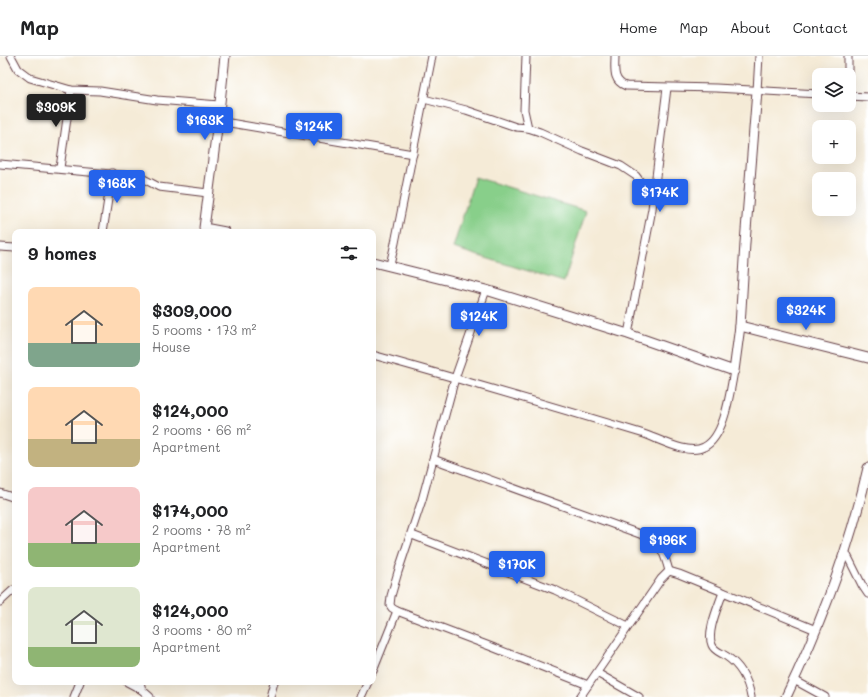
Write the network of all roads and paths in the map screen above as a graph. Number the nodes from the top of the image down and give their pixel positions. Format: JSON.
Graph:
{"nodes":[{"id":1,"x":11,"y":56,"type":"edge"},
{"id":2,"x":225,"y":56,"type":"edge"},
{"id":3,"x":432,"y":56,"type":"edge"},
{"id":4,"x":526,"y":56,"type":"edge"},
{"id":5,"x":615,"y":56,"type":"edge"},
{"id":6,"x":759,"y":56,"type":"edge"},
{"id":7,"x":848,"y":56,"type":"edge"},
{"id":8,"x":848,"y":68,"type":"edge"},
{"id":9,"x":667,"y":88,"type":"junction"},
{"id":10,"x":71,"y":90,"type":"junction"},
{"id":11,"x":758,"y":91,"type":"junction"},
{"id":12,"x":812,"y":94,"type":"edge"},
{"id":13,"x":856,"y":96,"type":"edge"},
{"id":14,"x":868,"y":97,"type":"edge"},
{"id":15,"x":424,"y":99,"type":"junction"},
{"id":16,"x":219,"y":106,"type":"junction"},
{"id":17,"x":218,"y":121,"type":"junction"},
{"id":18,"x":528,"y":128,"type":"junction"},
{"id":19,"x":413,"y":154,"type":"junction"},
{"id":20,"x":0,"y":164,"type":"edge"},
{"id":21,"x":60,"y":168,"type":"junction"},
{"id":22,"x":112,"y":174,"type":"junction"},
{"id":23,"x":208,"y":193,"type":"junction"},
{"id":24,"x":652,"y":199,"type":"junction"},
{"id":25,"x":103,"y":229,"type":"edge"},
{"id":26,"x":203,"y":229,"type":"edge"},
{"id":27,"x":0,"y":247,"type":"edge"},
{"id":28,"x":12,"y":248,"type":"edge"},
{"id":29,"x":376,"y":263,"type":"edge"},
{"id":30,"x":390,"y":265,"type":"junction"},
{"id":31,"x":486,"y":290,"type":"junction"},
{"id":32,"x":740,"y":326,"type":"junction"},
{"id":33,"x":628,"y":334,"type":"junction"},
{"id":34,"x":376,"y":356,"type":"edge"},
{"id":35,"x":868,"y":358,"type":"edge"},
{"id":36,"x":734,"y":371,"type":"junction"},
{"id":37,"x":455,"y":378,"type":"junction"},
{"id":38,"x":433,"y":459,"type":"junction"},
{"id":39,"x":868,"y":470,"type":"edge"},
{"id":40,"x":0,"y":493,"type":"edge"},
{"id":41,"x":12,"y":497,"type":"edge"},
{"id":42,"x":412,"y":535,"type":"junction"},
{"id":43,"x":845,"y":551,"type":"junction"},
{"id":44,"x":669,"y":571,"type":"junction"},
{"id":45,"x":723,"y":592,"type":"junction"},
{"id":46,"x":12,"y":593,"type":"edge"},
{"id":47,"x":868,"y":594,"type":"edge"},
{"id":48,"x":0,"y":602,"type":"edge"},
{"id":49,"x":397,"y":611,"type":"junction"},
{"id":50,"x":628,"y":626,"type":"junction"},
{"id":51,"x":816,"y":630,"type":"junction"},
{"id":52,"x":376,"y":663,"type":"edge"},
{"id":53,"x":597,"y":673,"type":"junction"},
{"id":54,"x":794,"y":680,"type":"junction"},
{"id":55,"x":79,"y":685,"type":"edge"},
{"id":56,"x":133,"y":685,"type":"edge"},
{"id":57,"x":141,"y":685,"type":"edge"},
{"id":58,"x":273,"y":685,"type":"edge"},
{"id":59,"x":367,"y":685,"type":"edge"},
{"id":60,"x":588,"y":685,"type":"junction"},
{"id":61,"x":142,"y":690,"type":"junction"},
{"id":62,"x":74,"y":697,"type":"edge"},
{"id":63,"x":150,"y":697,"type":"edge"},
{"id":64,"x":270,"y":697,"type":"edge"},
{"id":65,"x":361,"y":697,"type":"edge"},
{"id":66,"x":580,"y":697,"type":"edge"},
{"id":67,"x":639,"y":697,"type":"edge"},
{"id":68,"x":751,"y":697,"type":"edge"},
{"id":69,"x":786,"y":697,"type":"edge"},
{"id":70,"x":824,"y":697,"type":"edge"}],
"edges":[{"from":1,"to":10,"type":"street"},
{"from":2,"to":16,"type":"street"},
{"from":3,"to":15,"type":"street"},
{"from":4,"to":18,"type":"street"},
{"from":5,"to":9,"type":"street"},
{"from":6,"to":11,"type":"street"},
{"from":7,"to":8,"type":"street"},
{"from":9,"to":11,"type":"street"},
{"from":9,"to":24,"type":"street"},
{"from":10,"to":16,"type":"street"},
{"from":10,"to":21,"type":"street"},
{"from":11,"to":12,"type":"street"},
{"from":11,"to":32,"type":"street"},
{"from":13,"to":14,"type":"street"},
{"from":15,"to":18,"type":"street"},
{"from":15,"to":19,"type":"street"},
{"from":16,"to":17,"type":"street"},
{"from":17,"to":19,"type":"street"},
{"from":17,"to":23,"type":"street"},
{"from":18,"to":24,"type":"street"},
{"from":19,"to":30,"type":"street"},
{"from":20,"to":21,"type":"street"},
{"from":21,"to":22,"type":"street"},
{"from":22,"to":23,"type":"street"},
{"from":22,"to":25,"type":"street"},
{"from":23,"to":26,"type":"street"},
{"from":24,"to":33,"type":"street"},
{"from":27,"to":28,"type":"street"},
{"from":29,"to":30,"type":"street"},
{"from":30,"to":31,"type":"street"},
{"from":31,"to":33,"type":"street"},
{"from":31,"to":37,"type":"street"},
{"from":32,"to":35,"type":"street"},
{"from":32,"to":36,"type":"street"},
{"from":33,"to":36,"type":"street"},
{"from":34,"to":37,"type":"street"},
{"from":36,"to":37,"type":"street"},
{"from":37,"to":38,"type":"street"},
{"from":38,"to":42,"type":"street"},
{"from":38,"to":44,"type":"street"},
{"from":39,"to":43,"type":"street"},
{"from":40,"to":41,"type":"street"},
{"from":42,"to":49,"type":"street"},
{"from":42,"to":50,"type":"street"},
{"from":43,"to":47,"type":"street"},
{"from":43,"to":51,"type":"street"},
{"from":44,"to":45,"type":"street"},
{"from":44,"to":50,"type":"street"},
{"from":45,"to":51,"type":"street"},
{"from":45,"to":68,"type":"street"},
{"from":46,"to":48,"type":"street"},
{"from":49,"to":52,"type":"street"},
{"from":49,"to":60,"type":"street"},
{"from":50,"to":53,"type":"street"},
{"from":51,"to":54,"type":"street"},
{"from":53,"to":60,"type":"street"},
{"from":53,"to":67,"type":"street"},
{"from":54,"to":69,"type":"street"},
{"from":54,"to":70,"type":"street"},
{"from":55,"to":62,"type":"street"},
{"from":56,"to":61,"type":"street"},
{"from":57,"to":61,"type":"street"},
{"from":58,"to":64,"type":"street"},
{"from":59,"to":65,"type":"street"},
{"from":60,"to":66,"type":"street"},
{"from":61,"to":63,"type":"street"}]}
